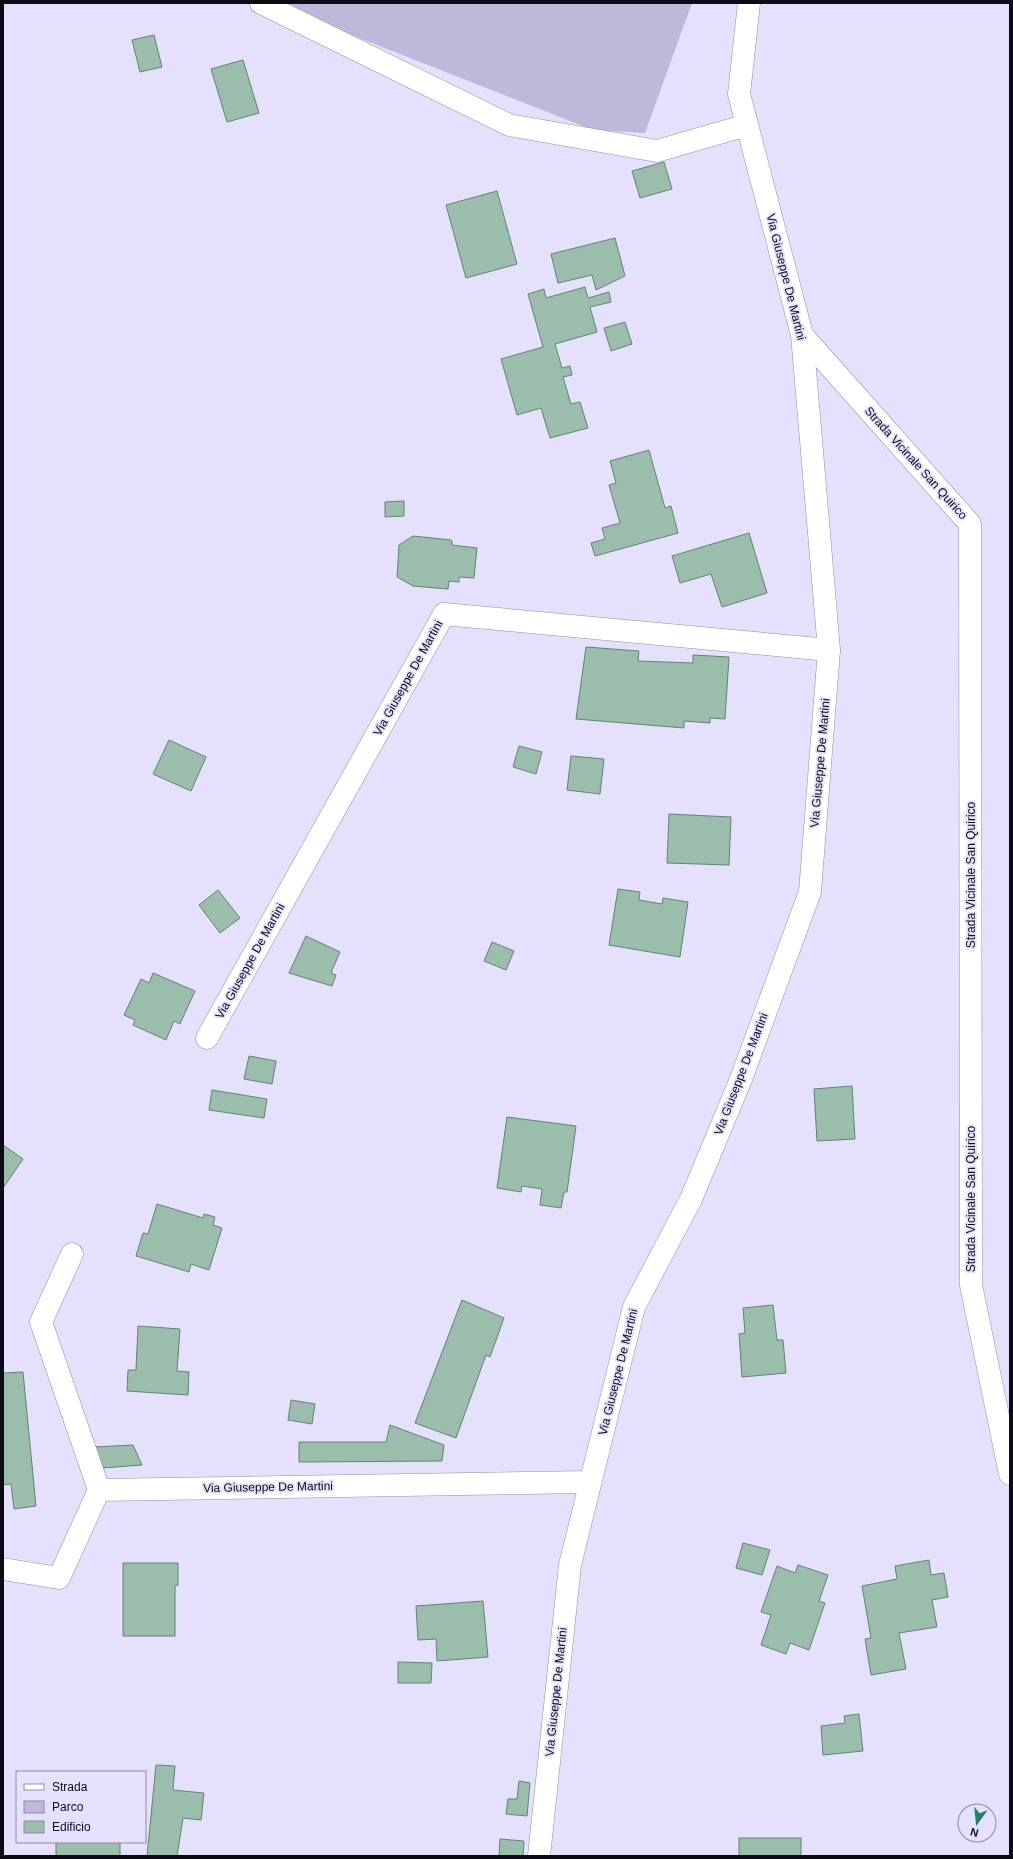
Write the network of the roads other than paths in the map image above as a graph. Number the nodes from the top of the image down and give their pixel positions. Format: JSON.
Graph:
{"nodes":[{"id":1,"x":261,"y":3,"type":"edge"},
{"id":2,"x":749,"y":3,"type":"edge"},
{"id":3,"x":747,"y":125,"type":"junction"},
{"id":4,"x":802,"y":335,"type":"junction"},
{"id":5,"x":829,"y":650,"type":"junction"},
{"id":6,"x":207,"y":1038,"type":"dead end"},
{"id":7,"x":72,"y":1254,"type":"dead end"},
{"id":8,"x":1010,"y":1474,"type":"edge"},
{"id":9,"x":590,"y":1482,"type":"junction"},
{"id":10,"x":99,"y":1490,"type":"junction"},
{"id":11,"x":3,"y":1569,"type":"edge"},
{"id":12,"x":539,"y":1856,"type":"edge"}],
"edges":[{"from":1,"to":3,"type":"street"},
{"from":2,"to":3,"type":"street","name":"Via Giuseppe De Martini"},
{"from":3,"to":4,"type":"street","name":"Via Giuseppe De Martini"},
{"from":4,"to":5,"type":"street","name":"Via Giuseppe De Martini"},
{"from":4,"to":8,"type":"street","name":"Strada Vicinale San Quirico"},
{"from":5,"to":6,"type":"street","name":"Via Giuseppe De Martini"},
{"from":5,"to":9,"type":"street","name":"Via Giuseppe De Martini"},
{"from":7,"to":10,"type":"street"},
{"from":9,"to":10,"type":"street","name":"Via Giuseppe De Martini"},
{"from":9,"to":12,"type":"street","name":"Via Giuseppe De Martini"},
{"from":10,"to":11,"type":"street"}]}
